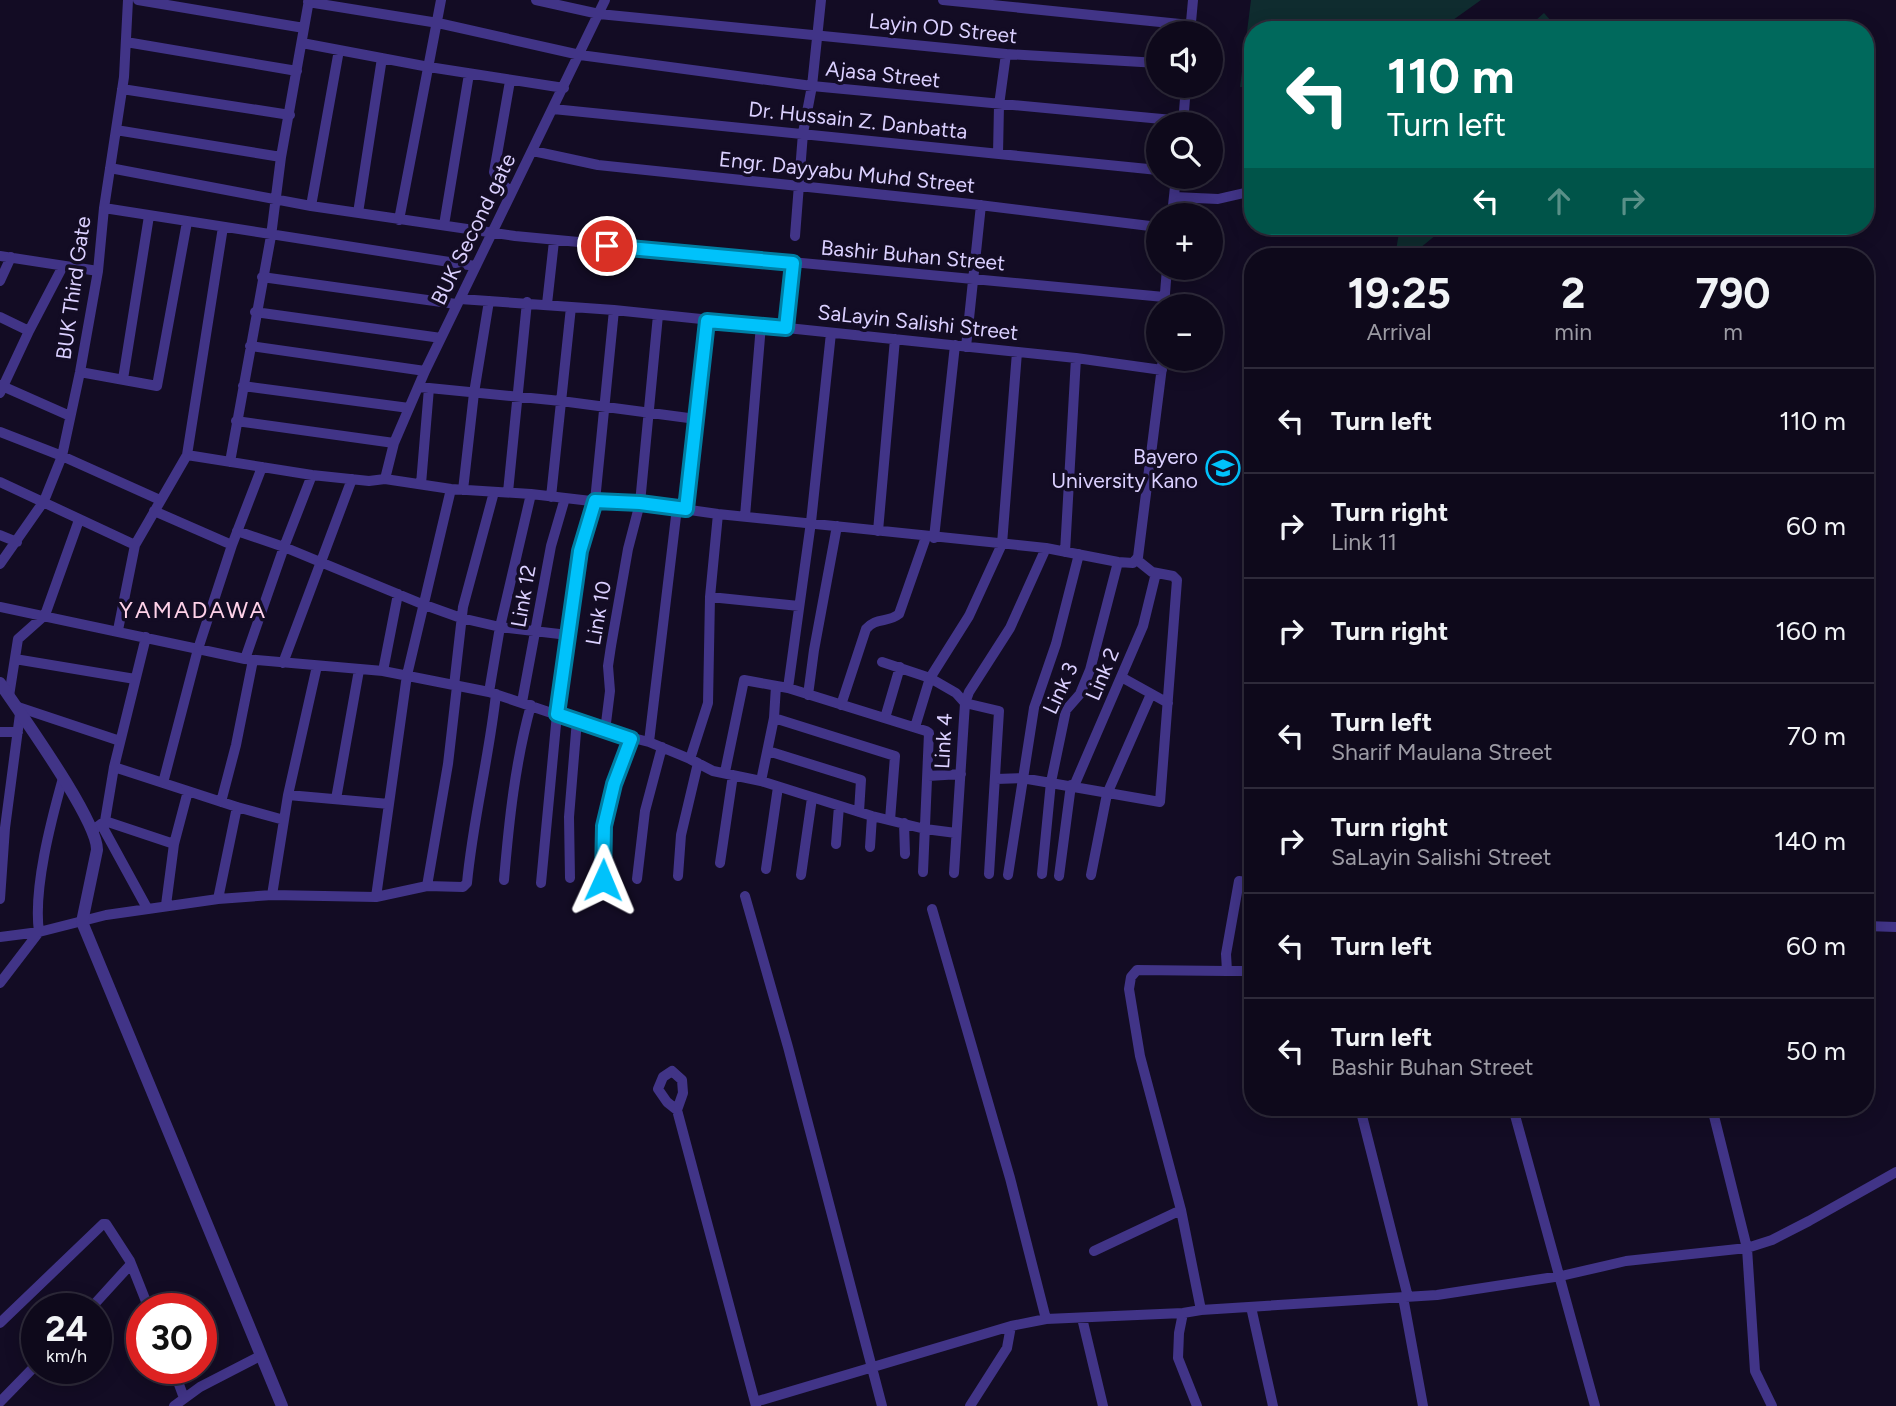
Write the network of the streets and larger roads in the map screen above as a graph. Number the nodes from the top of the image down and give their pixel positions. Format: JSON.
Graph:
{"nodes":[{"id":1,"x":128,"y":0,"type":"edge"},
{"id":2,"x":138,"y":0,"type":"edge"},
{"id":3,"x":441,"y":0,"type":"edge"},
{"id":4,"x":536,"y":0,"type":"edge"},
{"id":5,"x":605,"y":0,"type":"edge"},
{"id":6,"x":821,"y":0,"type":"edge"},
{"id":7,"x":943,"y":0,"type":"edge"},
{"id":8,"x":1193,"y":0,"type":"edge"},
{"id":9,"x":309,"y":1,"type":"edge"},
{"id":10,"x":599,"y":14,"type":"junction"},
{"id":11,"x":1191,"y":21,"type":"edge"},
{"id":12,"x":438,"y":23,"type":"junction"},
{"id":13,"x":1146,"y":24,"type":"edge"},
{"id":14,"x":304,"y":28,"type":"junction"},
{"id":15,"x":819,"y":35,"type":"junction"},
{"id":16,"x":127,"y":42,"type":"junction"},
{"id":17,"x":302,"y":43,"type":"junction"},
{"id":18,"x":339,"y":50,"type":"junction"},
{"id":19,"x":1006,"y":54,"type":"junction"},
{"id":20,"x":580,"y":55,"type":"junction"},
{"id":21,"x":382,"y":58,"type":"junction"},
{"id":22,"x":1146,"y":63,"type":"edge"},
{"id":23,"x":429,"y":67,"type":"junction"},
{"id":24,"x":297,"y":71,"type":"junction"},
{"id":25,"x":469,"y":74,"type":"junction"},
{"id":26,"x":510,"y":81,"type":"junction"},
{"id":27,"x":812,"y":86,"type":"junction"},
{"id":28,"x":564,"y":88,"type":"junction"},
{"id":29,"x":122,"y":89,"type":"junction"},
{"id":30,"x":999,"y":105,"type":"junction"},
{"id":31,"x":553,"y":109,"type":"junction"},
{"id":32,"x":290,"y":115,"type":"junction"},
{"id":33,"x":1146,"y":119,"type":"edge"},
{"id":34,"x":116,"y":130,"type":"junction"},
{"id":35,"x":803,"y":134,"type":"junction"},
{"id":36,"x":533,"y":151,"type":"junction"},
{"id":37,"x":998,"y":153,"type":"junction"},
{"id":38,"x":281,"y":157,"type":"junction"},
{"id":39,"x":110,"y":168,"type":"junction"},
{"id":40,"x":1146,"y":169,"type":"edge"},
{"id":41,"x":800,"y":187,"type":"junction"},
{"id":42,"x":1175,"y":189,"type":"edge"},
{"id":43,"x":511,"y":192,"type":"junction"},
{"id":44,"x":1244,"y":193,"type":"edge"},
{"id":45,"x":1174,"y":197,"type":"junction"},
{"id":46,"x":276,"y":198,"type":"junction"},
{"id":47,"x":1173,"y":203,"type":"edge"},
{"id":48,"x":981,"y":205,"type":"junction"},
{"id":49,"x":311,"y":206,"type":"junction"},
{"id":50,"x":104,"y":208,"type":"junction"},
{"id":51,"x":358,"y":213,"type":"junction"},
{"id":52,"x":149,"y":216,"type":"junction"},
{"id":53,"x":400,"y":220,"type":"junction"},
{"id":54,"x":187,"y":222,"type":"junction"},
{"id":55,"x":444,"y":225,"type":"junction"},
{"id":56,"x":1146,"y":226,"type":"edge"},
{"id":57,"x":223,"y":228,"type":"junction"},
{"id":58,"x":491,"y":233,"type":"junction"},
{"id":59,"x":271,"y":236,"type":"junction"},
{"id":60,"x":795,"y":236,"type":"dead end"},
{"id":61,"x":554,"y":241,"type":"junction"},
{"id":62,"x":5,"y":257,"type":"edge"},
{"id":63,"x":793,"y":263,"type":"junction"},
{"id":64,"x":63,"y":266,"type":"junction"},
{"id":65,"x":475,"y":266,"type":"junction"},
{"id":66,"x":98,"y":271,"type":"junction"},
{"id":67,"x":262,"y":277,"type":"junction"},
{"id":68,"x":975,"y":280,"type":"junction"},
{"id":69,"x":0,"y":281,"type":"edge"},
{"id":70,"x":1146,"y":300,"type":"edge"},
{"id":71,"x":458,"y":301,"type":"junction"},
{"id":72,"x":489,"y":301,"type":"junction"},
{"id":73,"x":527,"y":302,"type":"junction"},
{"id":74,"x":547,"y":304,"type":"junction"},
{"id":75,"x":571,"y":307,"type":"junction"},
{"id":76,"x":614,"y":310,"type":"junction"},
{"id":77,"x":256,"y":312,"type":"junction"},
{"id":78,"x":659,"y":315,"type":"junction"},
{"id":79,"x":0,"y":317,"type":"edge"},
{"id":80,"x":707,"y":321,"type":"junction"},
{"id":81,"x":761,"y":325,"type":"junction"},
{"id":82,"x":786,"y":328,"type":"junction"},
{"id":83,"x":29,"y":331,"type":"junction"},
{"id":84,"x":831,"y":333,"type":"junction"},
{"id":85,"x":441,"y":338,"type":"junction"},
{"id":86,"x":895,"y":339,"type":"junction"},
{"id":87,"x":955,"y":345,"type":"junction"},
{"id":88,"x":250,"y":346,"type":"junction"},
{"id":89,"x":966,"y":346,"type":"junction"},
{"id":90,"x":1017,"y":352,"type":"junction"},
{"id":91,"x":1076,"y":358,"type":"junction"},
{"id":92,"x":1146,"y":364,"type":"edge"},
{"id":93,"x":425,"y":371,"type":"junction"},
{"id":94,"x":1162,"y":371,"type":"edge"},
{"id":95,"x":80,"y":372,"type":"junction"},
{"id":96,"x":123,"y":379,"type":"junction"},
{"id":97,"x":243,"y":386,"type":"junction"},
{"id":98,"x":424,"y":388,"type":"junction"},
{"id":99,"x":1,"y":389,"type":"edge"},
{"id":100,"x":474,"y":393,"type":"junction"},
{"id":101,"x":516,"y":398,"type":"junction"},
{"id":102,"x":561,"y":401,"type":"junction"},
{"id":103,"x":605,"y":407,"type":"junction"},
{"id":104,"x":409,"y":408,"type":"junction"},
{"id":105,"x":649,"y":412,"type":"junction"},
{"id":106,"x":70,"y":416,"type":"junction"},
{"id":107,"x":696,"y":419,"type":"junction"},
{"id":108,"x":236,"y":421,"type":"junction"},
{"id":109,"x":0,"y":432,"type":"edge"},
{"id":110,"x":394,"y":443,"type":"junction"},
{"id":111,"x":62,"y":456,"type":"junction"},
{"id":112,"x":187,"y":456,"type":"junction"},
{"id":113,"x":230,"y":462,"type":"junction"},
{"id":114,"x":261,"y":467,"type":"junction"},
{"id":115,"x":312,"y":475,"type":"junction"},
{"id":116,"x":352,"y":479,"type":"junction"},
{"id":117,"x":385,"y":479,"type":"junction"},
{"id":118,"x":0,"y":482,"type":"edge"},
{"id":119,"x":421,"y":484,"type":"junction"},
{"id":120,"x":451,"y":489,"type":"junction"},
{"id":121,"x":463,"y":490,"type":"junction"},
{"id":122,"x":494,"y":492,"type":"junction"},
{"id":123,"x":508,"y":492,"type":"junction"},
{"id":124,"x":531,"y":494,"type":"junction"},
{"id":125,"x":551,"y":497,"type":"junction"},
{"id":126,"x":565,"y":498,"type":"junction"},
{"id":127,"x":160,"y":500,"type":"junction"},
{"id":128,"x":44,"y":501,"type":"junction"},
{"id":129,"x":595,"y":501,"type":"junction"},
{"id":130,"x":640,"y":503,"type":"junction"},
{"id":131,"x":682,"y":508,"type":"junction"},
{"id":132,"x":154,"y":511,"type":"junction"},
{"id":133,"x":718,"y":514,"type":"junction"},
{"id":134,"x":745,"y":516,"type":"junction"},
{"id":135,"x":79,"y":520,"type":"junction"},
{"id":136,"x":811,"y":522,"type":"junction"},
{"id":137,"x":837,"y":526,"type":"junction"},
{"id":138,"x":237,"y":531,"type":"junction"},
{"id":139,"x":878,"y":531,"type":"junction"},
{"id":140,"x":0,"y":535,"type":"edge"},
{"id":141,"x":930,"y":537,"type":"junction"},
{"id":142,"x":17,"y":542,"type":"junction"},
{"id":143,"x":1002,"y":544,"type":"junction"},
{"id":144,"x":135,"y":545,"type":"junction"},
{"id":145,"x":232,"y":545,"type":"junction"},
{"id":146,"x":284,"y":547,"type":"junction"},
{"id":147,"x":1046,"y":548,"type":"junction"},
{"id":148,"x":1066,"y":552,"type":"junction"},
{"id":149,"x":1079,"y":554,"type":"junction"},
{"id":150,"x":1137,"y":560,"type":"junction"},
{"id":151,"x":1118,"y":562,"type":"junction"},
{"id":152,"x":321,"y":563,"type":"junction"},
{"id":153,"x":0,"y":564,"type":"edge"},
{"id":154,"x":1156,"y":573,"type":"junction"},
{"id":155,"x":398,"y":594,"type":"junction"},
{"id":156,"x":710,"y":597,"type":"junction"},
{"id":157,"x":422,"y":604,"type":"junction"},
{"id":158,"x":799,"y":606,"type":"junction"},
{"id":159,"x":0,"y":607,"type":"edge"},
{"id":160,"x":45,"y":615,"type":"junction"},
{"id":161,"x":461,"y":618,"type":"junction"},
{"id":162,"x":500,"y":627,"type":"junction"},
{"id":163,"x":117,"y":630,"type":"junction"},
{"id":164,"x":537,"y":631,"type":"junction"},
{"id":165,"x":568,"y":635,"type":"junction"},
{"id":166,"x":146,"y":637,"type":"junction"},
{"id":167,"x":198,"y":649,"type":"junction"},
{"id":168,"x":15,"y":659,"type":"junction"},
{"id":169,"x":249,"y":659,"type":"junction"},
{"id":170,"x":882,"y":662,"type":"dead end"},
{"id":171,"x":283,"y":663,"type":"junction"},
{"id":172,"x":317,"y":666,"type":"junction"},
{"id":173,"x":900,"y":667,"type":"junction"},
{"id":174,"x":359,"y":670,"type":"junction"},
{"id":175,"x":383,"y":671,"type":"junction"},
{"id":176,"x":407,"y":676,"type":"junction"},
{"id":177,"x":930,"y":678,"type":"junction"},
{"id":178,"x":1123,"y":678,"type":"junction"},
{"id":179,"x":135,"y":680,"type":"junction"},
{"id":180,"x":0,"y":683,"type":"edge"},
{"id":181,"x":455,"y":686,"type":"junction"},
{"id":182,"x":776,"y":686,"type":"junction"},
{"id":183,"x":788,"y":688,"type":"junction"},
{"id":184,"x":492,"y":693,"type":"junction"},
{"id":185,"x":1151,"y":694,"type":"junction"},
{"id":186,"x":808,"y":695,"type":"junction"},
{"id":187,"x":526,"y":703,"type":"junction"},
{"id":188,"x":965,"y":703,"type":"junction"},
{"id":189,"x":1168,"y":703,"type":"junction"},
{"id":190,"x":841,"y":705,"type":"junction"},
{"id":191,"x":15,"y":706,"type":"junction"},
{"id":192,"x":557,"y":714,"type":"junction"},
{"id":193,"x":774,"y":718,"type":"junction"},
{"id":194,"x":885,"y":718,"type":"junction"},
{"id":195,"x":577,"y":720,"type":"junction"},
{"id":196,"x":915,"y":727,"type":"junction"},
{"id":197,"x":604,"y":731,"type":"junction"},
{"id":198,"x":0,"y":732,"type":"edge"},
{"id":199,"x":18,"y":732,"type":"junction"},
{"id":200,"x":631,"y":739,"type":"junction"},
{"id":201,"x":120,"y":741,"type":"junction"},
{"id":202,"x":649,"y":742,"type":"junction"},
{"id":203,"x":662,"y":747,"type":"junction"},
{"id":204,"x":768,"y":751,"type":"junction"},
{"id":205,"x":694,"y":761,"type":"junction"},
{"id":206,"x":114,"y":767,"type":"junction"},
{"id":207,"x":729,"y":774,"type":"junction"},
{"id":208,"x":961,"y":774,"type":"junction"},
{"id":209,"x":928,"y":776,"type":"junction"},
{"id":210,"x":63,"y":778,"type":"junction"},
{"id":211,"x":1022,"y":778,"type":"junction"},
{"id":212,"x":996,"y":779,"type":"junction"},
{"id":213,"x":761,"y":781,"type":"junction"},
{"id":214,"x":1051,"y":782,"type":"junction"},
{"id":215,"x":163,"y":783,"type":"junction"},
{"id":216,"x":1072,"y":786,"type":"junction"},
{"id":217,"x":778,"y":787,"type":"junction"},
{"id":218,"x":188,"y":791,"type":"junction"},
{"id":219,"x":288,"y":794,"type":"junction"},
{"id":220,"x":1107,"y":794,"type":"junction"},
{"id":221,"x":812,"y":798,"type":"junction"},
{"id":222,"x":336,"y":799,"type":"junction"},
{"id":223,"x":221,"y":802,"type":"junction"},
{"id":224,"x":389,"y":804,"type":"junction"},
{"id":225,"x":839,"y":806,"type":"junction"},
{"id":226,"x":237,"y":807,"type":"junction"},
{"id":227,"x":859,"y":813,"type":"junction"},
{"id":228,"x":872,"y":816,"type":"junction"},
{"id":229,"x":284,"y":820,"type":"junction"},
{"id":230,"x":890,"y":820,"type":"junction"},
{"id":231,"x":904,"y":823,"type":"junction"},
{"id":232,"x":100,"y":825,"type":"junction"},
{"id":233,"x":925,"y":829,"type":"junction"},
{"id":234,"x":956,"y":833,"type":"junction"},
{"id":235,"x":174,"y":844,"type":"junction"},
{"id":236,"x":836,"y":844,"type":"dead end"},
{"id":237,"x":870,"y":847,"type":"dead end"},
{"id":238,"x":905,"y":854,"type":"dead end"},
{"id":239,"x":720,"y":863,"type":"dead end"},
{"id":240,"x":766,"y":869,"type":"dead end"},
{"id":241,"x":923,"y":872,"type":"dead end"},
{"id":242,"x":954,"y":873,"type":"dead end"},
{"id":243,"x":989,"y":874,"type":"dead end"},
{"id":244,"x":1042,"y":874,"type":"dead end"},
{"id":245,"x":801,"y":875,"type":"dead end"},
{"id":246,"x":1008,"y":875,"type":"dead end"},
{"id":247,"x":1091,"y":875,"type":"dead end"},
{"id":248,"x":678,"y":876,"type":"dead end"},
{"id":249,"x":1059,"y":876,"type":"dead end"},
{"id":250,"x":569,"y":878,"type":"dead end"},
{"id":251,"x":637,"y":879,"type":"dead end"},
{"id":252,"x":504,"y":880,"type":"dead end"},
{"id":253,"x":603,"y":880,"type":"dead end"},
{"id":254,"x":1244,"y":882,"type":"edge"},
{"id":255,"x":541,"y":883,"type":"dead end"},
{"id":256,"x":427,"y":886,"type":"junction"},
{"id":257,"x":272,"y":895,"type":"junction"},
{"id":258,"x":746,"y":896,"type":"dead end"},
{"id":259,"x":376,"y":897,"type":"junction"},
{"id":260,"x":218,"y":898,"type":"junction"},
{"id":261,"x":0,"y":899,"type":"edge"},
{"id":262,"x":166,"y":905,"type":"junction"},
{"id":263,"x":148,"y":908,"type":"junction"},
{"id":264,"x":932,"y":909,"type":"dead end"},
{"id":265,"x":82,"y":922,"type":"junction"},
{"id":266,"x":1874,"y":926,"type":"edge"},
{"id":267,"x":1896,"y":927,"type":"edge"},
{"id":268,"x":39,"y":932,"type":"junction"},
{"id":269,"x":0,"y":937,"type":"edge"},
{"id":270,"x":1227,"y":971,"type":"junction"},
{"id":271,"x":1244,"y":971,"type":"edge"},
{"id":272,"x":0,"y":983,"type":"edge"},
{"id":273,"x":677,"y":1110,"type":"dead end"},
{"id":274,"x":1362,"y":1116,"type":"edge"},
{"id":275,"x":1515,"y":1116,"type":"edge"},
{"id":276,"x":1714,"y":1116,"type":"edge"},
{"id":277,"x":1896,"y":1172,"type":"edge"},
{"id":278,"x":1181,"y":1210,"type":"junction"},
{"id":279,"x":1747,"y":1248,"type":"junction"},
{"id":280,"x":1094,"y":1251,"type":"dead end"},
{"id":281,"x":131,"y":1264,"type":"junction"},
{"id":282,"x":1561,"y":1276,"type":"junction"},
{"id":283,"x":105,"y":1293,"type":"edge"},
{"id":284,"x":143,"y":1293,"type":"edge"},
{"id":285,"x":1406,"y":1297,"type":"junction"},
{"id":286,"x":1251,"y":1307,"type":"junction"},
{"id":287,"x":1201,"y":1310,"type":"junction"},
{"id":288,"x":1183,"y":1313,"type":"junction"},
{"id":289,"x":1082,"y":1318,"type":"junction"},
{"id":290,"x":1046,"y":1319,"type":"junction"},
{"id":291,"x":0,"y":1324,"type":"edge"},
{"id":292,"x":1011,"y":1326,"type":"junction"},
{"id":293,"x":260,"y":1356,"type":"junction"},
{"id":294,"x":872,"y":1368,"type":"junction"},
{"id":295,"x":21,"y":1380,"type":"edge"},
{"id":296,"x":179,"y":1384,"type":"edge"},
{"id":297,"x":184,"y":1398,"type":"junction"},
{"id":298,"x":0,"y":1402,"type":"edge"},
{"id":299,"x":755,"y":1404,"type":"edge"},
{"id":300,"x":174,"y":1406,"type":"edge"},
{"id":301,"x":282,"y":1406,"type":"edge"},
{"id":302,"x":882,"y":1406,"type":"edge"},
{"id":303,"x":970,"y":1406,"type":"edge"},
{"id":304,"x":1103,"y":1406,"type":"edge"},
{"id":305,"x":1197,"y":1406,"type":"edge"},
{"id":306,"x":1273,"y":1406,"type":"edge"},
{"id":307,"x":1423,"y":1406,"type":"edge"},
{"id":308,"x":1595,"y":1406,"type":"edge"},
{"id":309,"x":1772,"y":1406,"type":"edge"}],
"edges":[{"from":1,"to":16,"type":"street","name":"BUK Third Gate"},
{"from":2,"to":14,"type":"street"},
{"from":3,"to":12,"type":"street"},
{"from":4,"to":10,"type":"street","name":"Layin OD Street"},
{"from":5,"to":10,"type":"street","name":"BUK Second gate"},
{"from":6,"to":15,"type":"street"},
{"from":7,"to":13,"type":"street"},
{"from":8,"to":11,"type":"street"},
{"from":9,"to":12,"type":"street","name":"Ajasa Street"},
{"from":9,"to":14,"type":"street"},
{"from":10,"to":15,"type":"street","name":"Layin OD Street"},
{"from":10,"to":20,"type":"street","name":"BUK Second gate"},
{"from":12,"to":20,"type":"street","name":"Ajasa Street"},
{"from":12,"to":23,"type":"street"},
{"from":14,"to":17,"type":"street"},
{"from":15,"to":19,"type":"street","name":"Layin OD Street"},
{"from":15,"to":27,"type":"street"},
{"from":16,"to":24,"type":"street"},
{"from":16,"to":29,"type":"street","name":"BUK Third Gate"},
{"from":17,"to":18,"type":"street"},
{"from":17,"to":24,"type":"street"},
{"from":18,"to":21,"type":"street"},
{"from":18,"to":49,"type":"street"},
{"from":19,"to":22,"type":"street","name":"Layin OD Street"},
{"from":19,"to":30,"type":"street"},
{"from":20,"to":27,"type":"street","name":"Ajasa Street"},
{"from":20,"to":28,"type":"street","name":"BUK Second gate"},
{"from":21,"to":23,"type":"street"},
{"from":21,"to":51,"type":"street"},
{"from":23,"to":25,"type":"street"},
{"from":23,"to":53,"type":"street"},
{"from":24,"to":32,"type":"street"},
{"from":25,"to":26,"type":"street"},
{"from":25,"to":55,"type":"street"},
{"from":26,"to":28,"type":"street"},
{"from":26,"to":43,"type":"street"},
{"from":27,"to":30,"type":"street","name":"Ajasa Street"},
{"from":27,"to":35,"type":"street"},
{"from":28,"to":31,"type":"street","name":"BUK Second gate"},
{"from":29,"to":32,"type":"street"},
{"from":29,"to":34,"type":"street","name":"BUK Third Gate"},
{"from":30,"to":33,"type":"street","name":"Ajasa Street"},
{"from":30,"to":37,"type":"street"},
{"from":31,"to":35,"type":"street","name":"Dr. Hussain Z. Danbatta"},
{"from":31,"to":36,"type":"street","name":"BUK Second gate"},
{"from":32,"to":38,"type":"street"},
{"from":34,"to":38,"type":"street"},
{"from":34,"to":39,"type":"street","name":"BUK Third Gate"},
{"from":35,"to":37,"type":"street","name":"Dr. Hussain Z. Danbatta"},
{"from":35,"to":41,"type":"street"},
{"from":36,"to":41,"type":"street","name":"Engr. Dayyabu Muhd Street"},
{"from":36,"to":43,"type":"street","name":"BUK Second gate"},
{"from":37,"to":40,"type":"street","name":"Dr. Hussain Z. Danbatta"},
{"from":38,"to":46,"type":"street"},
{"from":39,"to":46,"type":"street","name":"Bashir Buhan Street"},
{"from":39,"to":50,"type":"street","name":"BUK Third Gate"},
{"from":41,"to":48,"type":"street","name":"Engr. Dayyabu Muhd Street"},
{"from":41,"to":60,"type":"street"},
{"from":42,"to":45,"type":"street"},
{"from":43,"to":58,"type":"street","name":"BUK Second gate"},
{"from":44,"to":45,"type":"street"},
{"from":45,"to":47,"type":"street"},
{"from":46,"to":49,"type":"street","name":"Bashir Buhan Street"},
{"from":46,"to":59,"type":"street"},
{"from":48,"to":56,"type":"street","name":"Engr. Dayyabu Muhd Street"},
{"from":48,"to":68,"type":"street"},
{"from":49,"to":51,"type":"street","name":"Bashir Buhan Street"},
{"from":50,"to":52,"type":"street"},
{"from":50,"to":66,"type":"street","name":"BUK Third Gate"},
{"from":51,"to":53,"type":"street","name":"Bashir Buhan Street"},
{"from":52,"to":54,"type":"street"},
{"from":52,"to":96,"type":"street"},
{"from":53,"to":55,"type":"street","name":"Bashir Buhan Street"},
{"from":54,"to":57,"type":"street"},
{"from":54,"to":96,"type":"street"},
{"from":55,"to":58,"type":"street","name":"Bashir Buhan Street"},
{"from":57,"to":59,"type":"street"},
{"from":57,"to":112,"type":"street"},
{"from":58,"to":61,"type":"street","name":"Bashir Buhan Street"},
{"from":58,"to":65,"type":"street","name":"BUK Second gate"},
{"from":59,"to":65,"type":"street"},
{"from":59,"to":67,"type":"street"},
{"from":61,"to":63,"type":"street","name":"Bashir Buhan Street"},
{"from":61,"to":74,"type":"street"},
{"from":62,"to":64,"type":"street"},
{"from":62,"to":69,"type":"street"},
{"from":63,"to":68,"type":"street","name":"Bashir Buhan Street"},
{"from":63,"to":82,"type":"street"},
{"from":64,"to":66,"type":"street"},
{"from":64,"to":83,"type":"street"},
{"from":65,"to":71,"type":"street","name":"BUK Second gate"},
{"from":66,"to":95,"type":"street","name":"BUK Third Gate"},
{"from":67,"to":71,"type":"street","name":"SaLayin Salishi Street"},
{"from":67,"to":77,"type":"street"},
{"from":68,"to":70,"type":"street","name":"Bashir Buhan Street"},
{"from":68,"to":89,"type":"street"},
{"from":71,"to":72,"type":"street","name":"SaLayin Salishi Street"},
{"from":71,"to":85,"type":"street","name":"BUK Second gate"},
{"from":72,"to":73,"type":"street","name":"SaLayin Salishi Street"},
{"from":72,"to":100,"type":"street"},
{"from":73,"to":74,"type":"street","name":"SaLayin Salishi Street"},
{"from":73,"to":101,"type":"street"},
{"from":74,"to":75,"type":"street","name":"SaLayin Salishi Street"},
{"from":75,"to":76,"type":"street","name":"SaLayin Salishi Street"},
{"from":75,"to":102,"type":"street"},
{"from":76,"to":78,"type":"street","name":"SaLayin Salishi Street"},
{"from":76,"to":103,"type":"street"},
{"from":77,"to":85,"type":"street"},
{"from":77,"to":88,"type":"street"},
{"from":78,"to":80,"type":"street","name":"SaLayin Salishi Street"},
{"from":78,"to":105,"type":"street","name":"Link 10"},
{"from":79,"to":83,"type":"street"},
{"from":80,"to":81,"type":"street","name":"SaLayin Salishi Street"},
{"from":80,"to":107,"type":"street"},
{"from":81,"to":82,"type":"street","name":"SaLayin Salishi Street"},
{"from":81,"to":134,"type":"street"},
{"from":82,"to":84,"type":"street","name":"SaLayin Salishi Street"},
{"from":83,"to":99,"type":"street"},
{"from":84,"to":86,"type":"street","name":"SaLayin Salishi Street"},
{"from":84,"to":136,"type":"street"},
{"from":85,"to":93,"type":"street","name":"BUK Second gate"},
{"from":86,"to":87,"type":"street","name":"SaLayin Salishi Street"},
{"from":86,"to":139,"type":"street"},
{"from":87,"to":89,"type":"street","name":"SaLayin Salishi Street"},
{"from":87,"to":141,"type":"street"},
{"from":88,"to":93,"type":"street"},
{"from":88,"to":97,"type":"street"},
{"from":89,"to":90,"type":"street","name":"SaLayin Salishi Street"},
{"from":90,"to":91,"type":"street","name":"SaLayin Salishi Street"},
{"from":90,"to":143,"type":"street"},
{"from":91,"to":92,"type":"street","name":"SaLayin Salishi Street"},
{"from":91,"to":148,"type":"street"},
{"from":93,"to":98,"type":"street","name":"BUK Second gate"},
{"from":94,"to":150,"type":"street"},
{"from":95,"to":96,"type":"street"},
{"from":95,"to":106,"type":"street","name":"BUK Third Gate"},
{"from":97,"to":104,"type":"street"},
{"from":97,"to":108,"type":"street"},
{"from":98,"to":100,"type":"street"},
{"from":98,"to":104,"type":"street","name":"BUK Second gate"},
{"from":98,"to":119,"type":"street"},
{"from":99,"to":106,"type":"street"},
{"from":100,"to":101,"type":"street"},
{"from":100,"to":121,"type":"street"},
{"from":101,"to":102,"type":"street"},
{"from":101,"to":123,"type":"street"},
{"from":102,"to":103,"type":"street"},
{"from":102,"to":125,"type":"street"},
{"from":103,"to":105,"type":"street"},
{"from":103,"to":129,"type":"street"},
{"from":104,"to":110,"type":"street","name":"BUK Second gate"},
{"from":105,"to":107,"type":"street"},
{"from":105,"to":130,"type":"street","name":"Link 10"},
{"from":106,"to":111,"type":"street","name":"BUK Third Gate"},
{"from":107,"to":131,"type":"street"},
{"from":108,"to":110,"type":"street"},
{"from":108,"to":113,"type":"street"},
{"from":109,"to":111,"type":"street"},
{"from":110,"to":117,"type":"street","name":"BUK Second gate"},
{"from":111,"to":127,"type":"street"},
{"from":111,"to":128,"type":"street","name":"BUK Third Gate"},
{"from":112,"to":113,"type":"street"},
{"from":112,"to":127,"type":"street"},
{"from":113,"to":114,"type":"street"},
{"from":114,"to":115,"type":"street"},
{"from":114,"to":138,"type":"street"},
{"from":115,"to":116,"type":"street"},
{"from":115,"to":146,"type":"street"},
{"from":116,"to":117,"type":"street"},
{"from":116,"to":152,"type":"street"},
{"from":117,"to":119,"type":"street"},
{"from":118,"to":128,"type":"street"},
{"from":119,"to":120,"type":"street"},
{"from":120,"to":121,"type":"street"},
{"from":120,"to":157,"type":"street"},
{"from":121,"to":122,"type":"street"},
{"from":122,"to":123,"type":"street"},
{"from":122,"to":161,"type":"street"},
{"from":123,"to":124,"type":"street"},
{"from":124,"to":125,"type":"street"},
{"from":124,"to":162,"type":"street"},
{"from":125,"to":126,"type":"street"},
{"from":126,"to":129,"type":"street"},
{"from":126,"to":164,"type":"street","name":"Link 12"},
{"from":127,"to":132,"type":"street"},
{"from":128,"to":135,"type":"street"},
{"from":128,"to":142,"type":"street","name":"BUK Third Gate"},
{"from":129,"to":130,"type":"street"},
{"from":129,"to":165,"type":"street"},
{"from":130,"to":131,"type":"street"},
{"from":130,"to":197,"type":"street","name":"Link 10"},
{"from":131,"to":133,"type":"street"},
{"from":131,"to":202,"type":"street"},
{"from":132,"to":144,"type":"street"},
{"from":132,"to":145,"type":"street"},
{"from":133,"to":134,"type":"street"},
{"from":133,"to":156,"type":"street"},
{"from":134,"to":136,"type":"street"},
{"from":135,"to":144,"type":"street"},
{"from":135,"to":160,"type":"street"},
{"from":136,"to":137,"type":"street"},
{"from":136,"to":158,"type":"street"},
{"from":136,"to":183,"type":"street"},
{"from":137,"to":139,"type":"street"},
{"from":137,"to":186,"type":"street"},
{"from":138,"to":145,"type":"street"},
{"from":138,"to":146,"type":"street"},
{"from":139,"to":141,"type":"street"},
{"from":140,"to":142,"type":"street"},
{"from":141,"to":143,"type":"street"},
{"from":141,"to":190,"type":"street"},
{"from":142,"to":153,"type":"street","name":"BUK Third Gate"},
{"from":143,"to":147,"type":"street"},
{"from":143,"to":177,"type":"street"},
{"from":144,"to":163,"type":"street"},
{"from":145,"to":167,"type":"street"},
{"from":146,"to":152,"type":"street"},
{"from":146,"to":169,"type":"street"},
{"from":147,"to":148,"type":"street"},
{"from":147,"to":188,"type":"street","name":"Link 4"},
{"from":148,"to":149,"type":"street"},
{"from":149,"to":151,"type":"street"},
{"from":149,"to":211,"type":"street"},
{"from":150,"to":151,"type":"street"},
{"from":150,"to":154,"type":"street"},
{"from":151,"to":214,"type":"street","name":"Link 3"},
{"from":152,"to":155,"type":"street"},
{"from":152,"to":171,"type":"street"},
{"from":154,"to":178,"type":"street","name":"Link 2"},
{"from":154,"to":189,"type":"street"},
{"from":155,"to":157,"type":"street"},
{"from":155,"to":175,"type":"street"},
{"from":156,"to":158,"type":"street"},
{"from":156,"to":205,"type":"street"},
{"from":157,"to":161,"type":"street"},
{"from":157,"to":176,"type":"street"},
{"from":158,"to":183,"type":"street"},
{"from":159,"to":160,"type":"street"},
{"from":160,"to":163,"type":"street"},
{"from":160,"to":168,"type":"street"},
{"from":161,"to":162,"type":"street"},
{"from":161,"to":181,"type":"street"},
{"from":162,"to":164,"type":"street"},
{"from":162,"to":184,"type":"street"},
{"from":163,"to":166,"type":"street"},
{"from":164,"to":165,"type":"street"},
{"from":164,"to":187,"type":"street","name":"Link 12"},
{"from":165,"to":192,"type":"street"},
{"from":166,"to":167,"type":"street"},
{"from":166,"to":179,"type":"street"},
{"from":167,"to":169,"type":"street"},
{"from":167,"to":215,"type":"street"},
{"from":168,"to":179,"type":"street"},
{"from":168,"to":191,"type":"street"},
{"from":169,"to":171,"type":"street"},
{"from":169,"to":223,"type":"street"},
{"from":170,"to":173,"type":"street"},
{"from":171,"to":172,"type":"street"},
{"from":172,"to":174,"type":"street"},
{"from":172,"to":219,"type":"street"},
{"from":173,"to":177,"type":"street"},
{"from":173,"to":194,"type":"street"},
{"from":174,"to":175,"type":"street"},
{"from":174,"to":222,"type":"street"},
{"from":175,"to":176,"type":"street"},
{"from":176,"to":181,"type":"street"},
{"from":176,"to":224,"type":"street"},
{"from":177,"to":188,"type":"street"},
{"from":177,"to":196,"type":"street"},
{"from":178,"to":185,"type":"street"},
{"from":178,"to":216,"type":"street","name":"Link 2"},
{"from":179,"to":201,"type":"street"},
{"from":180,"to":191,"type":"street"},
{"from":181,"to":184,"type":"street"},
{"from":181,"to":256,"type":"street"},
{"from":182,"to":183,"type":"street"},
{"from":182,"to":193,"type":"street"},
{"from":182,"to":207,"type":"street"},
{"from":183,"to":186,"type":"street"},
{"from":184,"to":187,"type":"street"},
{"from":184,"to":256,"type":"street"},
{"from":185,"to":189,"type":"street"},
{"from":185,"to":220,"type":"street"},
{"from":186,"to":190,"type":"street"},
{"from":187,"to":192,"type":"street"},
{"from":187,"to":252,"type":"street","name":"Link 12"},
{"from":188,"to":208,"type":"street","name":"Link 4"},
{"from":188,"to":212,"type":"street"},
{"from":189,"to":220,"type":"street"},
{"from":190,"to":194,"type":"street"},
{"from":191,"to":199,"type":"street"},
{"from":191,"to":201,"type":"street"},
{"from":191,"to":210,"type":"street"},
{"from":192,"to":195,"type":"street"},
{"from":192,"to":255,"type":"street"},
{"from":193,"to":204,"type":"street"},
{"from":193,"to":230,"type":"street"},
{"from":194,"to":196,"type":"street"},
{"from":195,"to":197,"type":"street"},
{"from":195,"to":250,"type":"street"},
{"from":196,"to":209,"type":"street"},
{"from":197,"to":200,"type":"street"},
{"from":198,"to":199,"type":"street"},
{"from":199,"to":261,"type":"street"},
{"from":200,"to":202,"type":"street"},
{"from":200,"to":253,"type":"street"},
{"from":201,"to":206,"type":"street"},
{"from":202,"to":203,"type":"street"},
{"from":203,"to":205,"type":"street"},
{"from":203,"to":251,"type":"street"},
{"from":204,"to":213,"type":"street"},
{"from":204,"to":227,"type":"street"},
{"from":205,"to":207,"type":"street"},
{"from":205,"to":248,"type":"street"},
{"from":206,"to":215,"type":"street"},
{"from":206,"to":232,"type":"street"},
{"from":207,"to":213,"type":"street"},
{"from":207,"to":239,"type":"street"},
{"from":208,"to":209,"type":"street"},
{"from":208,"to":234,"type":"street","name":"Link 4"},
{"from":209,"to":233,"type":"street"},
{"from":210,"to":232,"type":"street"},
{"from":210,"to":268,"type":"street"},
{"from":211,"to":212,"type":"street"},
{"from":211,"to":214,"type":"street"},
{"from":211,"to":246,"type":"street"},
{"from":212,"to":243,"type":"street"},
{"from":213,"to":217,"type":"street"},
{"from":214,"to":216,"type":"street"},
{"from":214,"to":244,"type":"street","name":"Link 3"},
{"from":215,"to":218,"type":"street"},
{"from":216,"to":220,"type":"street"},
{"from":216,"to":249,"type":"street","name":"Link 2"},
{"from":217,"to":221,"type":"street"},
{"from":217,"to":240,"type":"street"},
{"from":218,"to":223,"type":"street"},
{"from":218,"to":235,"type":"street"},
{"from":219,"to":222,"type":"street"},
{"from":219,"to":229,"type":"street"},
{"from":220,"to":247,"type":"street"},
{"from":221,"to":225,"type":"street"},
{"from":221,"to":245,"type":"street"},
{"from":222,"to":224,"type":"street"},
{"from":223,"to":226,"type":"street"},
{"from":224,"to":259,"type":"street"},
{"from":225,"to":227,"type":"street"},
{"from":225,"to":236,"type":"street"},
{"from":226,"to":229,"type":"street"},
{"from":226,"to":260,"type":"street"},
{"from":227,"to":228,"type":"street"},
{"from":228,"to":230,"type":"street"},
{"from":228,"to":237,"type":"street"},
{"from":229,"to":257,"type":"street"},
{"from":230,"to":231,"type":"street"},
{"from":231,"to":233,"type":"street"},
{"from":231,"to":238,"type":"street"},
{"from":232,"to":235,"type":"street"},
{"from":232,"to":263,"type":"street"},
{"from":232,"to":265,"type":"street"},
{"from":233,"to":234,"type":"street"},
{"from":233,"to":241,"type":"street"},
{"from":234,"to":242,"type":"street","name":"Link 4"},
{"from":235,"to":262,"type":"street"},
{"from":254,"to":270,"type":"street"},
{"from":256,"to":259,"type":"street"},
{"from":257,"to":259,"type":"street"},
{"from":257,"to":260,"type":"street"},
{"from":258,"to":294,"type":"street"},
{"from":260,"to":262,"type":"street"},
{"from":262,"to":263,"type":"street"},
{"from":263,"to":265,"type":"street"},
{"from":264,"to":290,"type":"street"},
{"from":265,"to":268,"type":"street"},
{"from":265,"to":293,"type":"street"},
{"from":266,"to":267,"type":"street"},
{"from":268,"to":269,"type":"street"},
{"from":268,"to":272,"type":"street"},
{"from":270,"to":271,"type":"street"},
{"from":270,"to":278,"type":"street"},
{"from":273,"to":299,"type":"street"},
{"from":274,"to":285,"type":"street"},
{"from":275,"to":282,"type":"street"},
{"from":276,"to":279,"type":"street"},
{"from":277,"to":279,"type":"street"},
{"from":278,"to":280,"type":"street"},
{"from":278,"to":287,"type":"street"},
{"from":279,"to":282,"type":"street"},
{"from":279,"to":309,"type":"street"},
{"from":281,"to":283,"type":"street"},
{"from":281,"to":284,"type":"street"},
{"from":281,"to":291,"type":"street"},
{"from":282,"to":285,"type":"street"},
{"from":282,"to":308,"type":"street"},
{"from":285,"to":286,"type":"street"},
{"from":285,"to":307,"type":"street"},
{"from":286,"to":287,"type":"street"},
{"from":286,"to":306,"type":"street"},
{"from":287,"to":288,"type":"street"},
{"from":288,"to":289,"type":"street"},
{"from":288,"to":305,"type":"street"},
{"from":289,"to":290,"type":"street"},
{"from":289,"to":304,"type":"street"},
{"from":290,"to":292,"type":"street"},
{"from":292,"to":294,"type":"street"},
{"from":292,"to":303,"type":"street"},
{"from":293,"to":297,"type":"street"},
{"from":293,"to":301,"type":"street"},
{"from":294,"to":299,"type":"street"},
{"from":294,"to":302,"type":"street"},
{"from":295,"to":298,"type":"street"},
{"from":296,"to":297,"type":"street"},
{"from":297,"to":300,"type":"street"}]}
